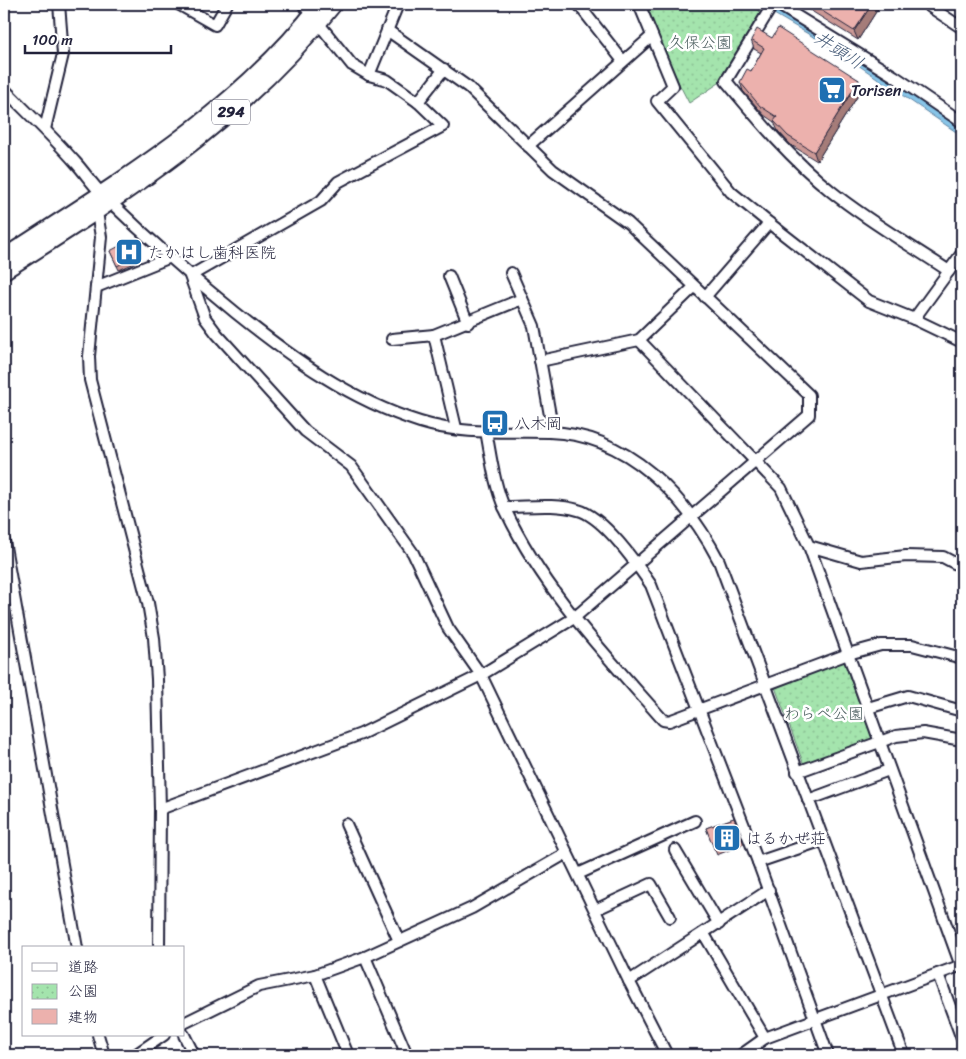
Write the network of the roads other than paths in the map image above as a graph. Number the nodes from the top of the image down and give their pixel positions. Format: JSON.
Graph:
{"nodes":[{"id":1,"x":59,"y":4,"type":"edge"},
{"id":2,"x":178,"y":4,"type":"edge"},
{"id":3,"x":227,"y":4,"type":"edge"},
{"id":4,"x":334,"y":4,"type":"edge"},
{"id":5,"x":398,"y":4,"type":"edge"},
{"id":6,"x":578,"y":4,"type":"edge"},
{"id":7,"x":639,"y":4,"type":"edge"},
{"id":8,"x":775,"y":4,"type":"edge"},
{"id":9,"x":926,"y":4,"type":"edge"},
{"id":10,"x":314,"y":11,"type":"edge"},
{"id":11,"x":962,"y":28,"type":"edge"},
{"id":12,"x":387,"y":30,"type":"junction"},
{"id":13,"x":652,"y":36,"type":"junction"},
{"id":14,"x":623,"y":61,"type":"junction"},
{"id":15,"x":444,"y":69,"type":"junction"},
{"id":16,"x":369,"y":75,"type":"junction"},
{"id":17,"x":4,"y":89,"type":"edge"},
{"id":18,"x":418,"y":102,"type":"junction"},
{"id":19,"x":962,"y":122,"type":"edge"},
{"id":20,"x":45,"y":129,"type":"junction"},
{"id":21,"x":528,"y":146,"type":"junction"},
{"id":22,"x":107,"y":198,"type":"junction"},
{"id":23,"x":97,"y":212,"type":"junction"},
{"id":24,"x":769,"y":223,"type":"junction"},
{"id":25,"x":962,"y":253,"type":"edge"},
{"id":26,"x":4,"y":257,"type":"edge"},
{"id":27,"x":168,"y":258,"type":"junction"},
{"id":28,"x":4,"y":271,"type":"edge"},
{"id":29,"x":949,"y":271,"type":"junction"},
{"id":30,"x":511,"y":273,"type":"dead end"},
{"id":31,"x":190,"y":276,"type":"junction"},
{"id":32,"x":449,"y":276,"type":"dead end"},
{"id":33,"x":96,"y":287,"type":"junction"},
{"id":34,"x":694,"y":287,"type":"junction"},
{"id":35,"x":705,"y":297,"type":"junction"},
{"id":36,"x":522,"y":299,"type":"junction"},
{"id":37,"x":914,"y":319,"type":"junction"},
{"id":38,"x":468,"y":323,"type":"junction"},
{"id":39,"x":434,"y":335,"type":"junction"},
{"id":40,"x":392,"y":339,"type":"dead end"},
{"id":41,"x":639,"y":340,"type":"junction"},
{"id":42,"x":962,"y":342,"type":"edge"},
{"id":43,"x":540,"y":362,"type":"junction"},
{"id":44,"x":456,"y":428,"type":"junction"},
{"id":45,"x":486,"y":431,"type":"junction"},
{"id":46,"x":553,"y":432,"type":"junction"},
{"id":47,"x":757,"y":461,"type":"junction"},
{"id":48,"x":504,"y":507,"type":"junction"},
{"id":49,"x":690,"y":517,"type":"junction"},
{"id":50,"x":4,"y":541,"type":"edge"},
{"id":51,"x":809,"y":546,"type":"junction"},
{"id":52,"x":636,"y":564,"type":"junction"},
{"id":53,"x":962,"y":567,"type":"edge"},
{"id":54,"x":574,"y":618,"type":"junction"},
{"id":55,"x":848,"y":654,"type":"junction"},
{"id":56,"x":962,"y":658,"type":"edge"},
{"id":57,"x":481,"y":675,"type":"junction"},
{"id":58,"x":766,"y":685,"type":"junction"},
{"id":59,"x":868,"y":708,"type":"junction"},
{"id":60,"x":699,"y":710,"type":"junction"},
{"id":61,"x":962,"y":711,"type":"edge"},
{"id":62,"x":962,"y":740,"type":"edge"},
{"id":63,"x":879,"y":742,"type":"junction"},
{"id":64,"x":889,"y":770,"type":"junction"},
{"id":65,"x":797,"y":772,"type":"junction"},
{"id":66,"x":808,"y":800,"type":"junction"},
{"id":67,"x":160,"y":809,"type":"junction"},
{"id":68,"x":695,"y":821,"type":"dead end"},
{"id":69,"x":346,"y":824,"type":"dead end"},
{"id":70,"x":823,"y":840,"type":"junction"},
{"id":71,"x":675,"y":850,"type":"dead end"},
{"id":72,"x":567,"y":853,"type":"junction"},
{"id":73,"x":758,"y":862,"type":"junction"},
{"id":74,"x":578,"y":874,"type":"junction"},
{"id":75,"x":768,"y":890,"type":"junction"},
{"id":76,"x":595,"y":910,"type":"junction"},
{"id":77,"x":670,"y":917,"type":"dead end"},
{"id":78,"x":719,"y":924,"type":"junction"},
{"id":79,"x":704,"y":934,"type":"junction"},
{"id":80,"x":399,"y":941,"type":"junction"},
{"id":81,"x":77,"y":946,"type":"edge"},
{"id":82,"x":159,"y":946,"type":"edge"},
{"id":83,"x":365,"y":957,"type":"junction"},
{"id":84,"x":962,"y":965,"type":"edge"},
{"id":85,"x":938,"y":974,"type":"junction"},
{"id":86,"x":315,"y":975,"type":"junction"},
{"id":87,"x":629,"y":982,"type":"junction"},
{"id":88,"x":880,"y":995,"type":"junction"},
{"id":89,"x":815,"y":1020,"type":"junction"},
{"id":90,"x":185,"y":1023,"type":"edge"},
{"id":91,"x":98,"y":1036,"type":"edge"},
{"id":92,"x":163,"y":1036,"type":"edge"},
{"id":93,"x":184,"y":1036,"type":"edge"},
{"id":94,"x":765,"y":1038,"type":"junction"},
{"id":95,"x":962,"y":1039,"type":"edge"},
{"id":96,"x":104,"y":1055,"type":"edge"},
{"id":97,"x":135,"y":1055,"type":"edge"},
{"id":98,"x":194,"y":1055,"type":"edge"},
{"id":99,"x":348,"y":1055,"type":"edge"},
{"id":100,"x":407,"y":1055,"type":"edge"},
{"id":101,"x":667,"y":1055,"type":"edge"},
{"id":102,"x":741,"y":1055,"type":"edge"},
{"id":103,"x":828,"y":1055,"type":"edge"},
{"id":104,"x":904,"y":1055,"type":"edge"}],
"edges":[{"from":1,"to":20,"type":"street"},
{"from":2,"to":3,"type":"street"},
{"from":4,"to":10,"type":"highway","number":"294"},
{"from":5,"to":12,"type":"street"},
{"from":6,"to":14,"type":"street"},
{"from":7,"to":13,"type":"street"},
{"from":8,"to":19,"type":"street"},
{"from":8,"to":29,"type":"street"},
{"from":9,"to":11,"type":"street"},
{"from":10,"to":16,"type":"street"},
{"from":10,"to":22,"type":"highway","number":"294"},
{"from":12,"to":15,"type":"street"},
{"from":12,"to":16,"type":"street"},
{"from":13,"to":14,"type":"street"},
{"from":13,"to":24,"type":"street"},
{"from":14,"to":21,"type":"street"},
{"from":15,"to":18,"type":"street"},
{"from":15,"to":21,"type":"street"},
{"from":16,"to":18,"type":"street"},
{"from":17,"to":20,"type":"street"},
{"from":18,"to":31,"type":"street"},
{"from":20,"to":22,"type":"street"},
{"from":21,"to":34,"type":"street"},
{"from":22,"to":23,"type":"highway","number":"294"},
{"from":22,"to":26,"type":"highway","number":"294"},
{"from":22,"to":27,"type":"street"},
{"from":23,"to":28,"type":"highway","number":"294"},
{"from":23,"to":33,"type":"street"},
{"from":24,"to":35,"type":"street"},
{"from":24,"to":37,"type":"street"},
{"from":25,"to":29,"type":"street"},
{"from":27,"to":31,"type":"street"},
{"from":27,"to":33,"type":"street"},
{"from":29,"to":37,"type":"street"},
{"from":30,"to":36,"type":"street"},
{"from":31,"to":44,"type":"street"},
{"from":31,"to":57,"type":"street"},
{"from":32,"to":38,"type":"street"},
{"from":33,"to":67,"type":"street"},
{"from":34,"to":35,"type":"street"},
{"from":34,"to":41,"type":"street"},
{"from":35,"to":47,"type":"street"},
{"from":36,"to":38,"type":"street"},
{"from":36,"to":43,"type":"street"},
{"from":37,"to":42,"type":"street"},
{"from":38,"to":39,"type":"street"},
{"from":39,"to":40,"type":"street"},
{"from":39,"to":44,"type":"street"},
{"from":41,"to":43,"type":"street"},
{"from":41,"to":47,"type":"street"},
{"from":43,"to":46,"type":"street"},
{"from":44,"to":45,"type":"street"},
{"from":45,"to":46,"type":"street"},
{"from":45,"to":48,"type":"street"},
{"from":46,"to":49,"type":"street"},
{"from":47,"to":49,"type":"street"},
{"from":47,"to":51,"type":"street"},
{"from":48,"to":52,"type":"street"},
{"from":48,"to":54,"type":"street"},
{"from":49,"to":52,"type":"street"},
{"from":49,"to":58,"type":"street"},
{"from":50,"to":81,"type":"street"},
{"from":51,"to":53,"type":"street"},
{"from":51,"to":55,"type":"street"},
{"from":52,"to":54,"type":"street"},
{"from":52,"to":60,"type":"street"},
{"from":54,"to":57,"type":"street"},
{"from":54,"to":60,"type":"street"},
{"from":55,"to":56,"type":"street"},
{"from":55,"to":58,"type":"street"},
{"from":55,"to":59,"type":"street"},
{"from":57,"to":67,"type":"street"},
{"from":57,"to":72,"type":"street"},
{"from":58,"to":60,"type":"street"},
{"from":58,"to":65,"type":"street"},
{"from":59,"to":61,"type":"street"},
{"from":59,"to":63,"type":"street"},
{"from":60,"to":73,"type":"street"},
{"from":62,"to":63,"type":"street"},
{"from":63,"to":64,"type":"street"},
{"from":63,"to":65,"type":"street"},
{"from":64,"to":66,"type":"street"},
{"from":64,"to":84,"type":"street"},
{"from":65,"to":66,"type":"street"},
{"from":66,"to":70,"type":"street"},
{"from":67,"to":82,"type":"street"},
{"from":68,"to":74,"type":"street"},
{"from":69,"to":80,"type":"street"},
{"from":70,"to":73,"type":"street"},
{"from":70,"to":88,"type":"street"},
{"from":71,"to":78,"type":"street"},
{"from":72,"to":74,"type":"street"},
{"from":72,"to":80,"type":"street"},
{"from":73,"to":75,"type":"street"},
{"from":74,"to":76,"type":"street"},
{"from":75,"to":78,"type":"street"},
{"from":75,"to":89,"type":"street"},
{"from":76,"to":77,"type":"street"},
{"from":76,"to":87,"type":"street"},
{"from":78,"to":79,"type":"street"},
{"from":79,"to":87,"type":"street"},
{"from":79,"to":94,"type":"street"},
{"from":80,"to":83,"type":"street"},
{"from":83,"to":86,"type":"street"},
{"from":83,"to":100,"type":"street"},
{"from":84,"to":85,"type":"street"},
{"from":85,"to":88,"type":"street"},
{"from":85,"to":95,"type":"street"},
{"from":86,"to":90,"type":"street"},
{"from":86,"to":99,"type":"street"},
{"from":87,"to":101,"type":"street"},
{"from":88,"to":89,"type":"street"},
{"from":88,"to":104,"type":"street"},
{"from":89,"to":94,"type":"street"},
{"from":89,"to":103,"type":"street"},
{"from":91,"to":96,"type":"street"},
{"from":92,"to":97,"type":"street"},
{"from":93,"to":98,"type":"street"},
{"from":94,"to":102,"type":"street"}]}
